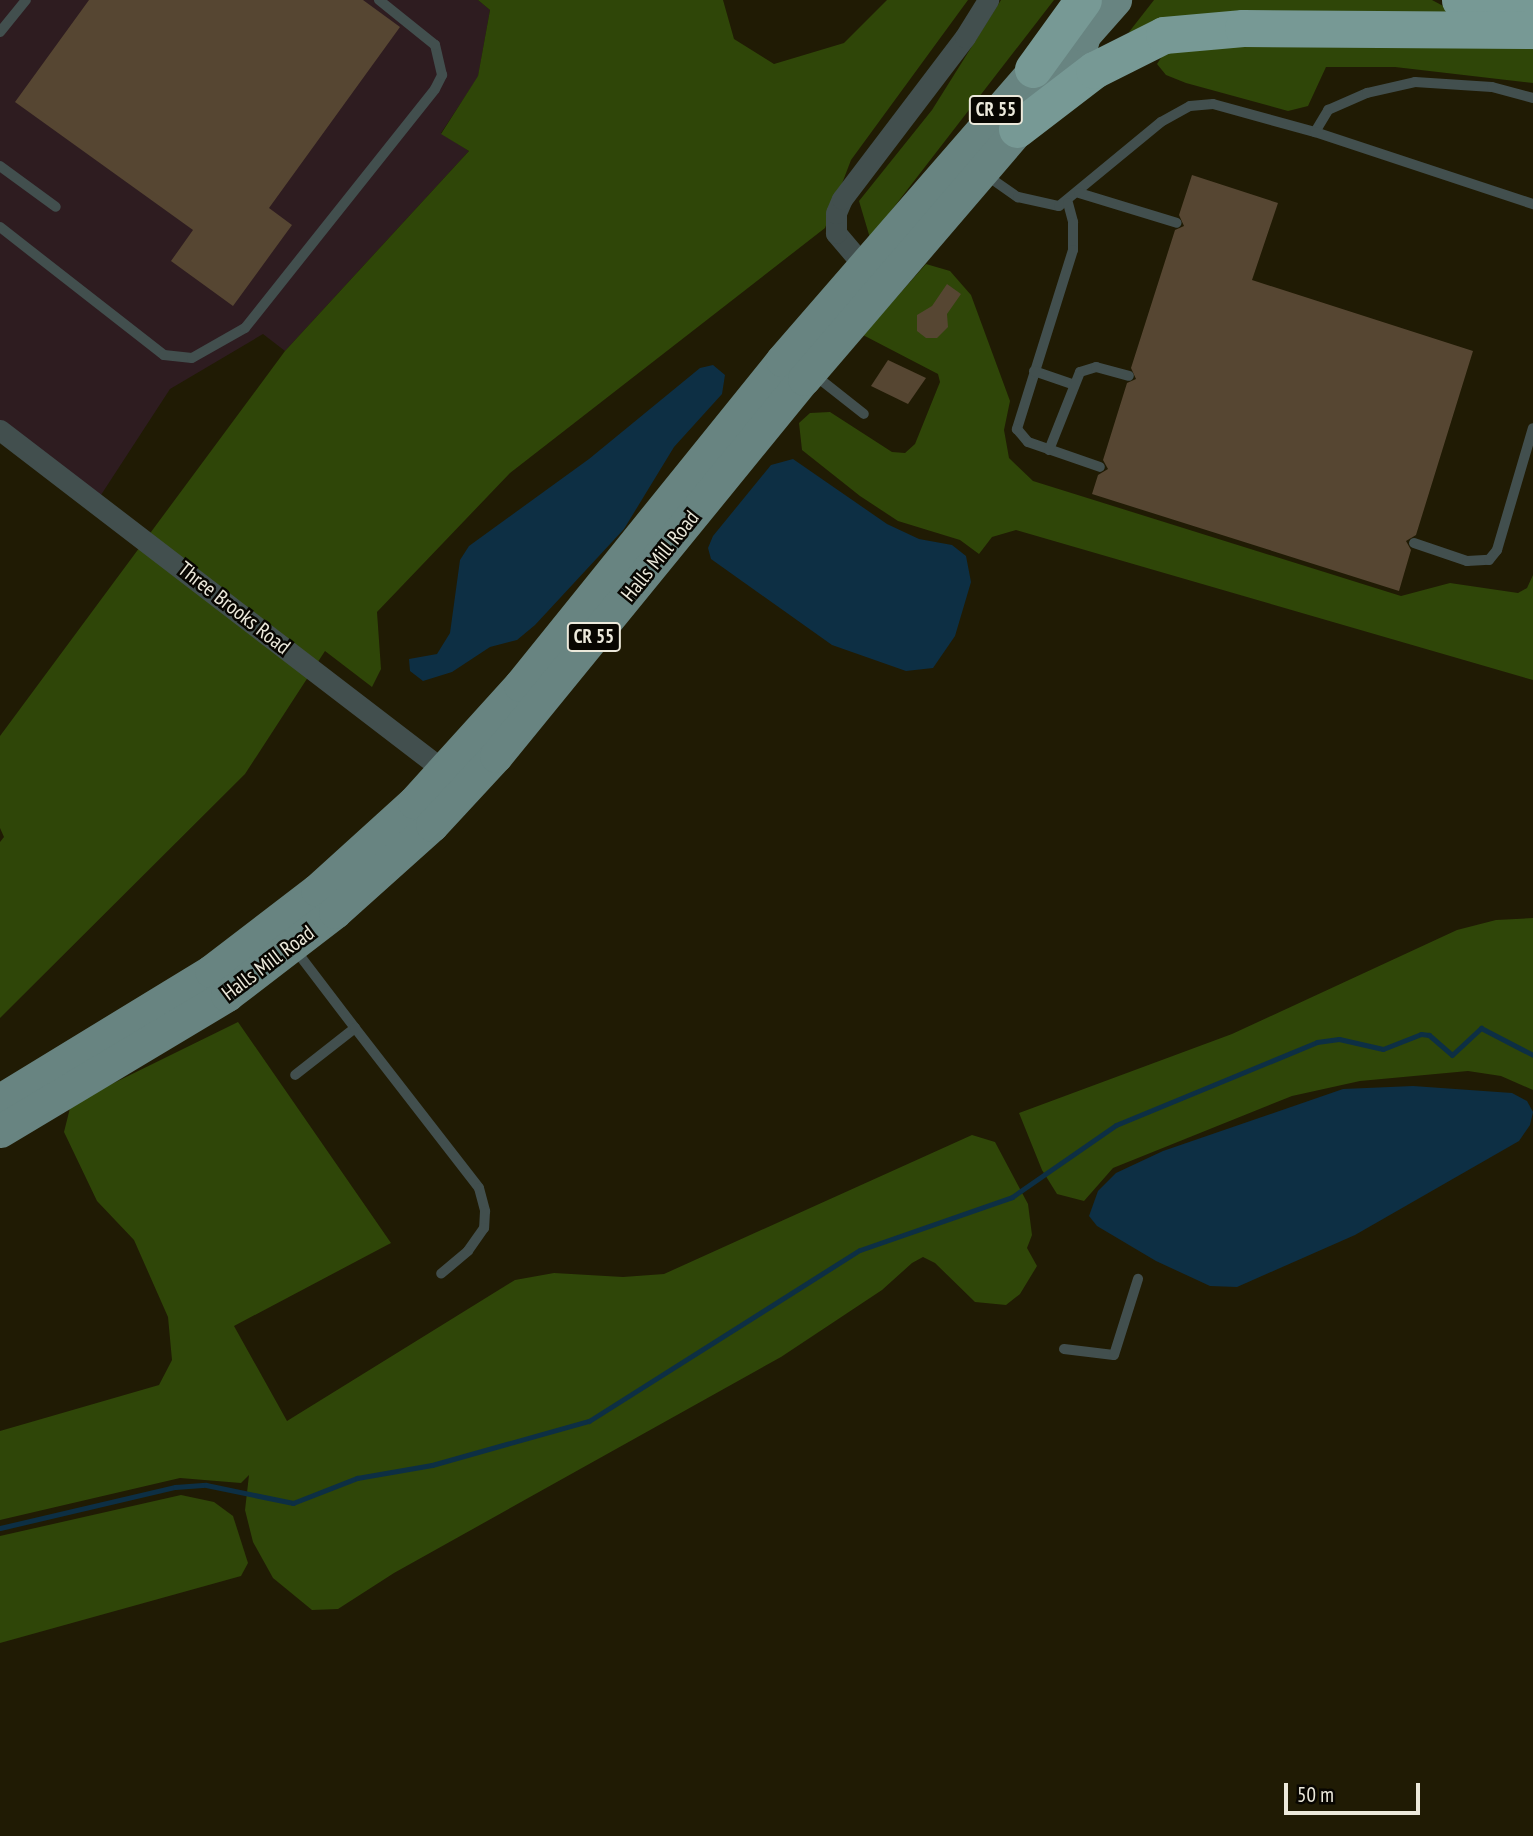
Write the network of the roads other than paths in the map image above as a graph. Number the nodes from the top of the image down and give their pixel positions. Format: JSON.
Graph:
{"nodes":[{"id":1,"x":26,"y":0,"type":"edge"},
{"id":2,"x":379,"y":0,"type":"edge"},
{"id":3,"x":988,"y":0,"type":"edge"},
{"id":4,"x":1115,"y":0,"type":"edge"},
{"id":5,"x":1460,"y":0,"type":"edge"},
{"id":6,"x":1533,"y":4,"type":"edge"},
{"id":7,"x":1084,"y":18,"type":"edge"},
{"id":8,"x":1533,"y":30,"type":"edge"},
{"id":9,"x":0,"y":32,"type":"edge"},
{"id":10,"x":1033,"y":69,"type":"joint"},
{"id":11,"x":1533,"y":98,"type":"edge"},
{"id":12,"x":1017,"y":130,"type":"junction"},
{"id":13,"x":1315,"y":132,"type":"junction"},
{"id":14,"x":970,"y":162,"type":"junction"},
{"id":15,"x":0,"y":166,"type":"edge"},
{"id":16,"x":1079,"y":193,"type":"junction"},
{"id":17,"x":1068,"y":203,"type":"junction"},
{"id":18,"x":1533,"y":204,"type":"edge"},
{"id":19,"x":56,"y":207,"type":"dead end"},
{"id":20,"x":1177,"y":223,"type":"dead end"},
{"id":21,"x":0,"y":227,"type":"edge"},
{"id":22,"x":863,"y":265,"type":"junction"},
{"id":23,"x":810,"y":371,"type":"junction"},
{"id":24,"x":1034,"y":371,"type":"junction"},
{"id":25,"x":1129,"y":376,"type":"dead end"},
{"id":26,"x":1072,"y":384,"type":"junction"},
{"id":27,"x":864,"y":414,"type":"dead end"},
{"id":28,"x":1533,"y":428,"type":"edge"},
{"id":29,"x":0,"y":430,"type":"edge"},
{"id":30,"x":1049,"y":450,"type":"junction"},
{"id":31,"x":1100,"y":467,"type":"dead end"},
{"id":32,"x":1413,"y":543,"type":"dead end"},
{"id":33,"x":594,"y":595,"type":"junction"},
{"id":34,"x":545,"y":697,"type":"junction"},
{"id":35,"x":455,"y":779,"type":"junction"},
{"id":36,"x":292,"y":946,"type":"junction"},
{"id":37,"x":355,"y":1028,"type":"junction"},
{"id":38,"x":295,"y":1075,"type":"dead end"},
{"id":39,"x":0,"y":1100,"type":"edge"},
{"id":40,"x":0,"y":1131,"type":"edge"},
{"id":41,"x":441,"y":1273,"type":"dead end"},
{"id":42,"x":1138,"y":1279,"type":"dead end"},
{"id":43,"x":1064,"y":1349,"type":"dead end"}],
"edges":[{"from":1,"to":9,"type":"lane"},
{"from":2,"to":21,"type":"lane"},
{"from":3,"to":22,"type":"street"},
{"from":4,"to":7,"type":"main road","name":"Halls Mill Road"},
{"from":5,"to":6,"type":"highway"},
{"from":7,"to":10,"type":"highway"},
{"from":7,"to":12,"type":"main road","name":"Halls Mill Road","number":"CR 55"},
{"from":8,"to":12,"type":"highway"},
{"from":10,"to":14,"type":"main road","name":"Halls Mill Road","number":"CR 55"},
{"from":11,"to":13,"type":"lane"},
{"from":12,"to":14,"type":"main road","name":"Halls Mill Road","number":"CR 55"},
{"from":13,"to":16,"type":"lane"},
{"from":13,"to":18,"type":"lane"},
{"from":14,"to":17,"type":"lane"},
{"from":14,"to":22,"type":"main road","name":"Halls Mill Road","number":"CR 55"},
{"from":14,"to":23,"type":"main road","name":"Halls Mill Road","number":"CR 55"},
{"from":15,"to":19,"type":"lane"},
{"from":16,"to":17,"type":"lane"},
{"from":16,"to":20,"type":"lane"},
{"from":17,"to":24,"type":"lane"},
{"from":22,"to":33,"type":"main road","name":"Halls Mill Road","number":"CR 55"},
{"from":23,"to":27,"type":"lane"},
{"from":23,"to":34,"type":"main road","name":"Halls Mill Road","number":"CR 55"},
{"from":24,"to":26,"type":"lane"},
{"from":24,"to":30,"type":"lane"},
{"from":25,"to":26,"type":"lane"},
{"from":26,"to":30,"type":"lane"},
{"from":28,"to":32,"type":"lane"},
{"from":29,"to":35,"type":"street","name":"Three Brooks Road"},
{"from":30,"to":31,"type":"lane"},
{"from":33,"to":34,"type":"main road"},
{"from":33,"to":35,"type":"main road","name":"Halls Mill Road","number":"CR 55"},
{"from":34,"to":35,"type":"main road","name":"Halls Mill Road","number":"CR 55"},
{"from":35,"to":36,"type":"main road","name":"Halls Mill Road","number":"CR 55"},
{"from":35,"to":39,"type":"main road","name":"Halls Mill Road","number":"CR 55"},
{"from":36,"to":37,"type":"lane"},
{"from":36,"to":40,"type":"main road","name":"Halls Mill Road","number":"CR 55"},
{"from":37,"to":38,"type":"lane"},
{"from":37,"to":41,"type":"lane"},
{"from":42,"to":43,"type":"lane"}]}
